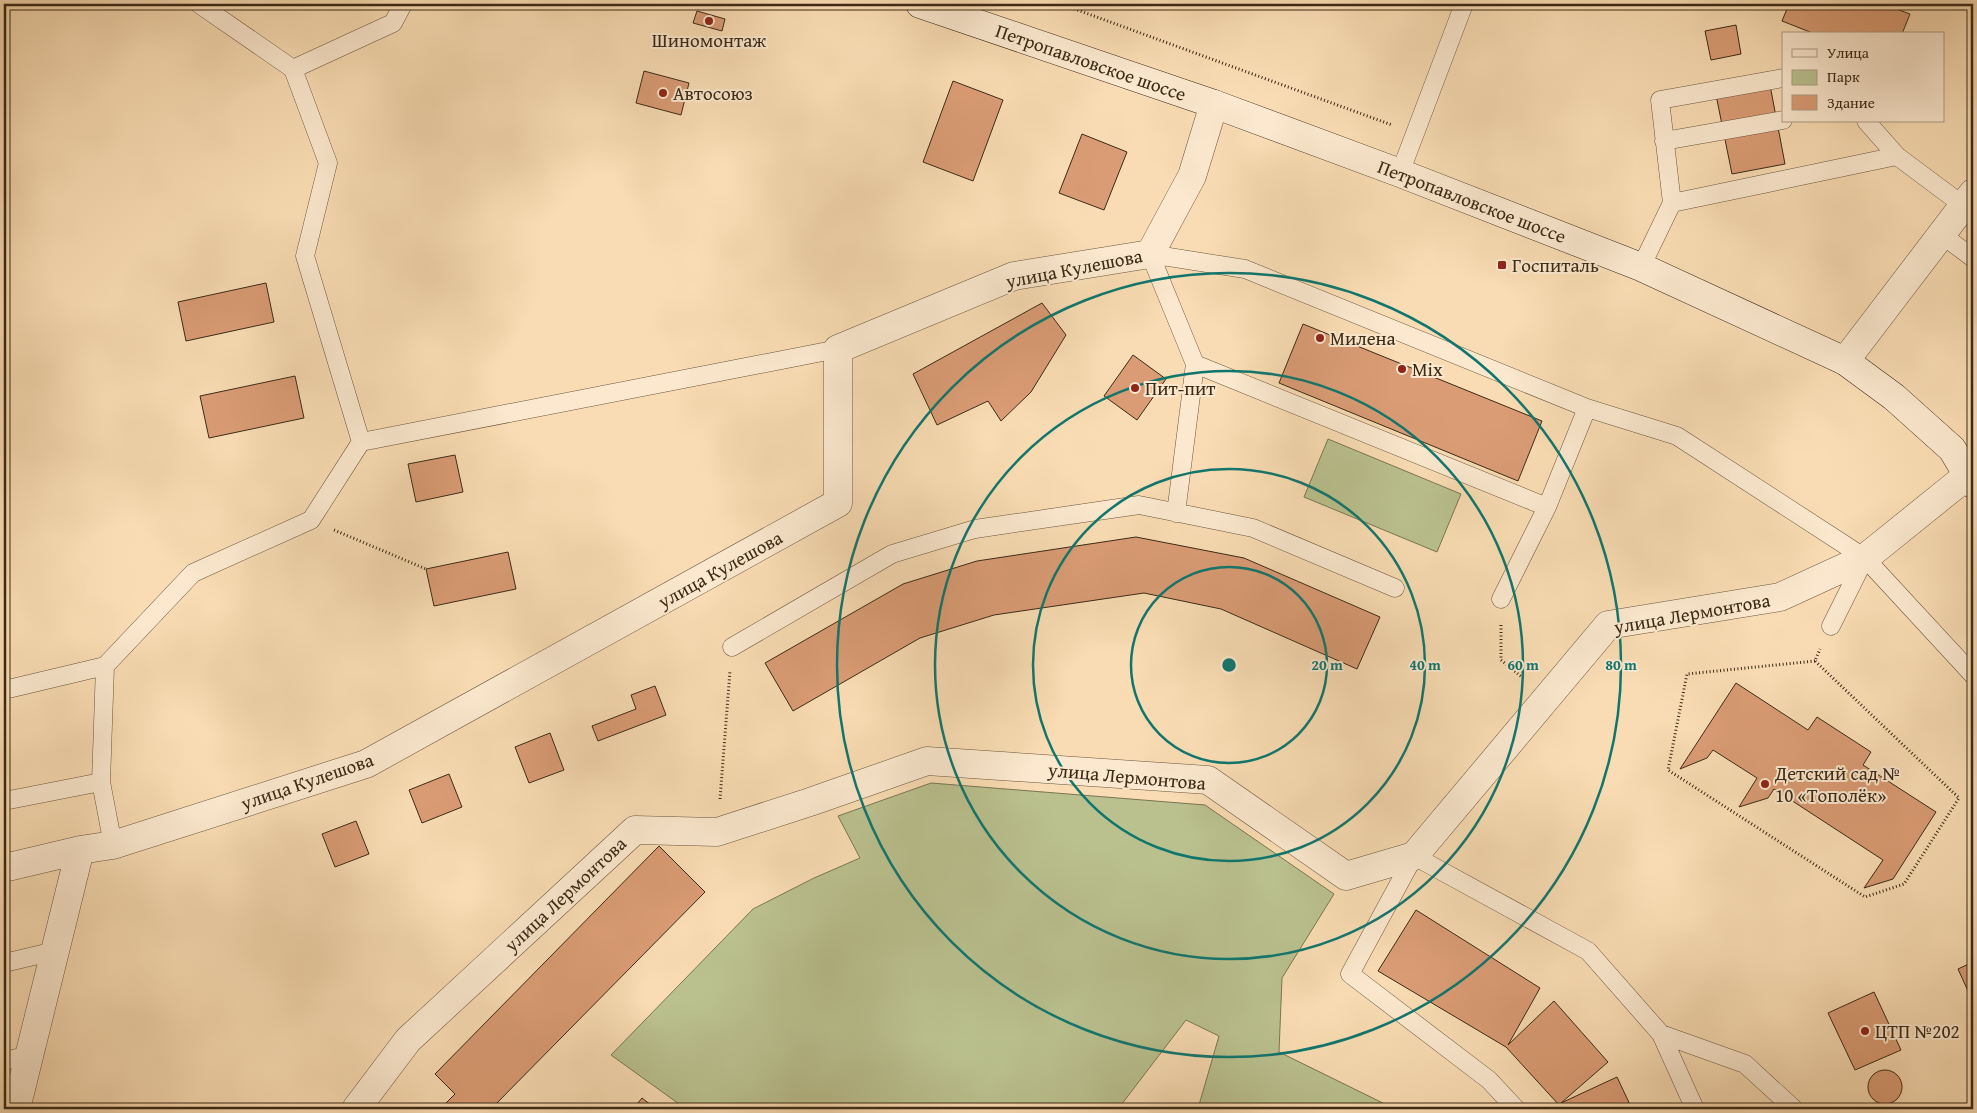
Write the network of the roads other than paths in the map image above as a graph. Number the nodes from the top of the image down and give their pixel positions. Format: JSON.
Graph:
{"nodes":[{"id":1,"x":199,"y":4,"type":"edge"},
{"id":2,"x":403,"y":4,"type":"edge"},
{"id":3,"x":920,"y":4,"type":"edge"},
{"id":4,"x":1464,"y":4,"type":"edge"},
{"id":5,"x":294,"y":69,"type":"junction"},
{"id":6,"x":1782,"y":78,"type":"edge"},
{"id":7,"x":1214,"y":104,"type":"junction"},
{"id":8,"x":1782,"y":120,"type":"edge"},
{"id":9,"x":1867,"y":122,"type":"edge"},
{"id":10,"x":1664,"y":141,"type":"junction"},
{"id":11,"x":1897,"y":156,"type":"junction"},
{"id":12,"x":1400,"y":173,"type":"junction"},
{"id":13,"x":1968,"y":200,"type":"edge"},
{"id":14,"x":1672,"y":203,"type":"junction"},
{"id":15,"x":1942,"y":235,"type":"junction"},
{"id":16,"x":1150,"y":254,"type":"junction"},
{"id":17,"x":1973,"y":258,"type":"edge"},
{"id":18,"x":1641,"y":267,"type":"junction"},
{"id":19,"x":838,"y":349,"type":"junction"},
{"id":20,"x":1845,"y":362,"type":"junction"},
{"id":21,"x":1195,"y":364,"type":"junction"},
{"id":22,"x":1587,"y":408,"type":"junction"},
{"id":23,"x":361,"y":442,"type":"junction"},
{"id":24,"x":1971,"y":480,"type":"edge"},
{"id":25,"x":1546,"y":507,"type":"junction"},
{"id":26,"x":1176,"y":513,"type":"junction"},
{"id":27,"x":1865,"y":558,"type":"junction"},
{"id":28,"x":1395,"y":588,"type":"dead end"},
{"id":29,"x":1501,"y":599,"type":"road end"},
{"id":30,"x":1831,"y":626,"type":"road end"},
{"id":31,"x":732,"y":648,"type":"road end"},
{"id":32,"x":105,"y":666,"type":"junction"},
{"id":33,"x":1973,"y":675,"type":"edge"},
{"id":34,"x":4,"y":690,"type":"edge"},
{"id":35,"x":101,"y":782,"type":"junction"},
{"id":36,"x":4,"y":801,"type":"edge"},
{"id":37,"x":113,"y":845,"type":"junction"},
{"id":38,"x":80,"y":850,"type":"junction"},
{"id":39,"x":1414,"y":856,"type":"junction"},
{"id":40,"x":4,"y":868,"type":"edge"},
{"id":41,"x":55,"y":951,"type":"junction"},
{"id":42,"x":4,"y":963,"type":"edge"},
{"id":43,"x":1661,"y":1034,"type":"junction"},
{"id":44,"x":17,"y":1058,"type":"edge"},
{"id":45,"x":16,"y":1109,"type":"edge"},
{"id":46,"x":356,"y":1109,"type":"edge"},
{"id":47,"x":1516,"y":1109,"type":"edge"},
{"id":48,"x":1694,"y":1109,"type":"edge"},
{"id":49,"x":1794,"y":1109,"type":"edge"}],
"edges":[{"from":1,"to":5,"type":"lane"},
{"from":2,"to":5,"type":"lane"},
{"from":3,"to":7,"type":"street","name":"Петропавловское шоссе"},
{"from":4,"to":12,"type":"lane"},
{"from":5,"to":23,"type":"lane"},
{"from":6,"to":10,"type":"lane"},
{"from":7,"to":12,"type":"street","name":"Петропавловское шоссе"},
{"from":7,"to":16,"type":"street","name":"улица Кулешова"},
{"from":8,"to":10,"type":"lane"},
{"from":9,"to":11,"type":"lane"},
{"from":10,"to":14,"type":"lane"},
{"from":11,"to":13,"type":"lane"},
{"from":11,"to":14,"type":"lane"},
{"from":12,"to":18,"type":"street","name":"Петропавловское шоссе"},
{"from":13,"to":15,"type":"street"},
{"from":14,"to":18,"type":"lane"},
{"from":15,"to":17,"type":"lane"},
{"from":15,"to":20,"type":"street"},
{"from":16,"to":19,"type":"street","name":"улица Кулешова"},
{"from":16,"to":21,"type":"lane"},
{"from":16,"to":22,"type":"lane"},
{"from":18,"to":20,"type":"street","name":"Петропавловское шоссе"},
{"from":19,"to":23,"type":"lane"},
{"from":19,"to":37,"type":"street","name":"улица Кулешова"},
{"from":20,"to":24,"type":"street","name":"Петропавловское шоссе"},
{"from":21,"to":25,"type":"lane"},
{"from":21,"to":26,"type":"lane"},
{"from":22,"to":25,"type":"lane"},
{"from":22,"to":27,"type":"lane"},
{"from":23,"to":32,"type":"lane"},
{"from":24,"to":27,"type":"street","name":"улица Лермонтова"},
{"from":25,"to":29,"type":"lane"},
{"from":26,"to":28,"type":"lane"},
{"from":26,"to":31,"type":"lane"},
{"from":27,"to":30,"type":"lane"},
{"from":27,"to":33,"type":"lane"},
{"from":27,"to":39,"type":"street","name":"улица Лермонтова"},
{"from":32,"to":34,"type":"lane"},
{"from":32,"to":35,"type":"lane"},
{"from":35,"to":36,"type":"lane"},
{"from":35,"to":37,"type":"lane"},
{"from":37,"to":38,"type":"street","name":"улица Кулешова"},
{"from":38,"to":40,"type":"street","name":"улица Кулешова"},
{"from":38,"to":41,"type":"street"},
{"from":39,"to":43,"type":"lane"},
{"from":39,"to":46,"type":"street","name":"улица Лермонтова"},
{"from":39,"to":47,"type":"lane"},
{"from":41,"to":42,"type":"lane"},
{"from":41,"to":44,"type":"street"},
{"from":43,"to":48,"type":"lane"},
{"from":43,"to":49,"type":"lane"},
{"from":44,"to":45,"type":"street"}]}
